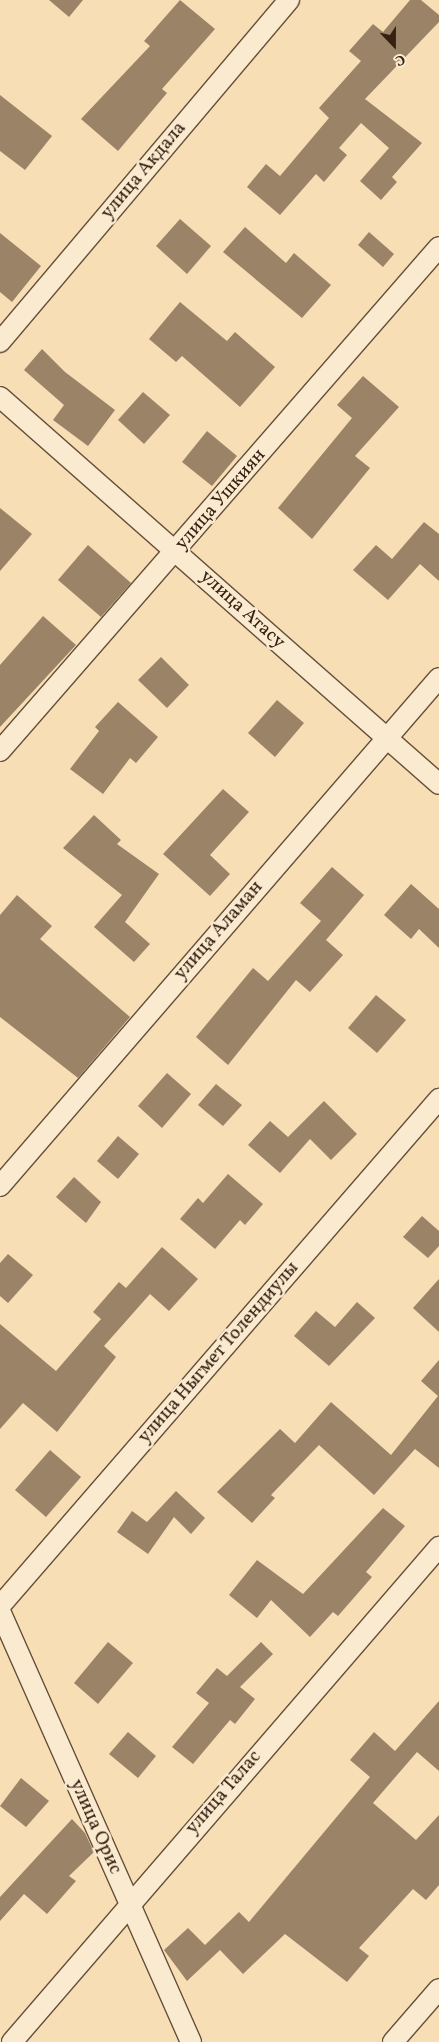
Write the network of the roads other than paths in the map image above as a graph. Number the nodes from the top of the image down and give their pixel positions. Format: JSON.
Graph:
{"nodes":[{"id":1,"x":289,"y":0,"type":"edge"},
{"id":2,"x":439,"y":247,"type":"edge"},
{"id":3,"x":0,"y":342,"type":"edge"},
{"id":4,"x":0,"y":396,"type":"edge"},
{"id":5,"x":176,"y":552,"type":"junction"},
{"id":6,"x":439,"y":678,"type":"edge"},
{"id":7,"x":386,"y":738,"type":"junction"},
{"id":8,"x":0,"y":751,"type":"edge"},
{"id":9,"x":439,"y":784,"type":"edge"},
{"id":10,"x":439,"y":1099,"type":"edge"},
{"id":11,"x":0,"y":1186,"type":"edge"},
{"id":12,"x":439,"y":1547,"type":"edge"},
{"id":13,"x":0,"y":1606,"type":"edge"},
{"id":14,"x":0,"y":1611,"type":"edge"},
{"id":15,"x":129,"y":1903,"type":"junction"},
{"id":16,"x":439,"y":1989,"type":"edge"},
{"id":17,"x":12,"y":2042,"type":"edge"},
{"id":18,"x":191,"y":2042,"type":"edge"},
{"id":19,"x":393,"y":2042,"type":"edge"}],
"edges":[{"from":1,"to":3,"type":"street","name":"улица Акдала"},
{"from":2,"to":5,"type":"street","name":"улица Ушкиян"},
{"from":4,"to":5,"type":"street","name":"улица Атасу"},
{"from":5,"to":7,"type":"street","name":"улица Атасу"},
{"from":5,"to":8,"type":"street","name":"улица Ушкиян"},
{"from":6,"to":7,"type":"street","name":"улица Аламан"},
{"from":7,"to":9,"type":"street","name":"улица Атасу"},
{"from":7,"to":11,"type":"street","name":"улица Аламан"},
{"from":10,"to":13,"type":"street","name":"улица Ныгмет Толендиулы"},
{"from":12,"to":15,"type":"street","name":"улица Талас"},
{"from":14,"to":15,"type":"street","name":"улица Орис"},
{"from":15,"to":17,"type":"street","name":"улица Талас"},
{"from":15,"to":18,"type":"street","name":"улица Орис"},
{"from":16,"to":19,"type":"street"}]}
